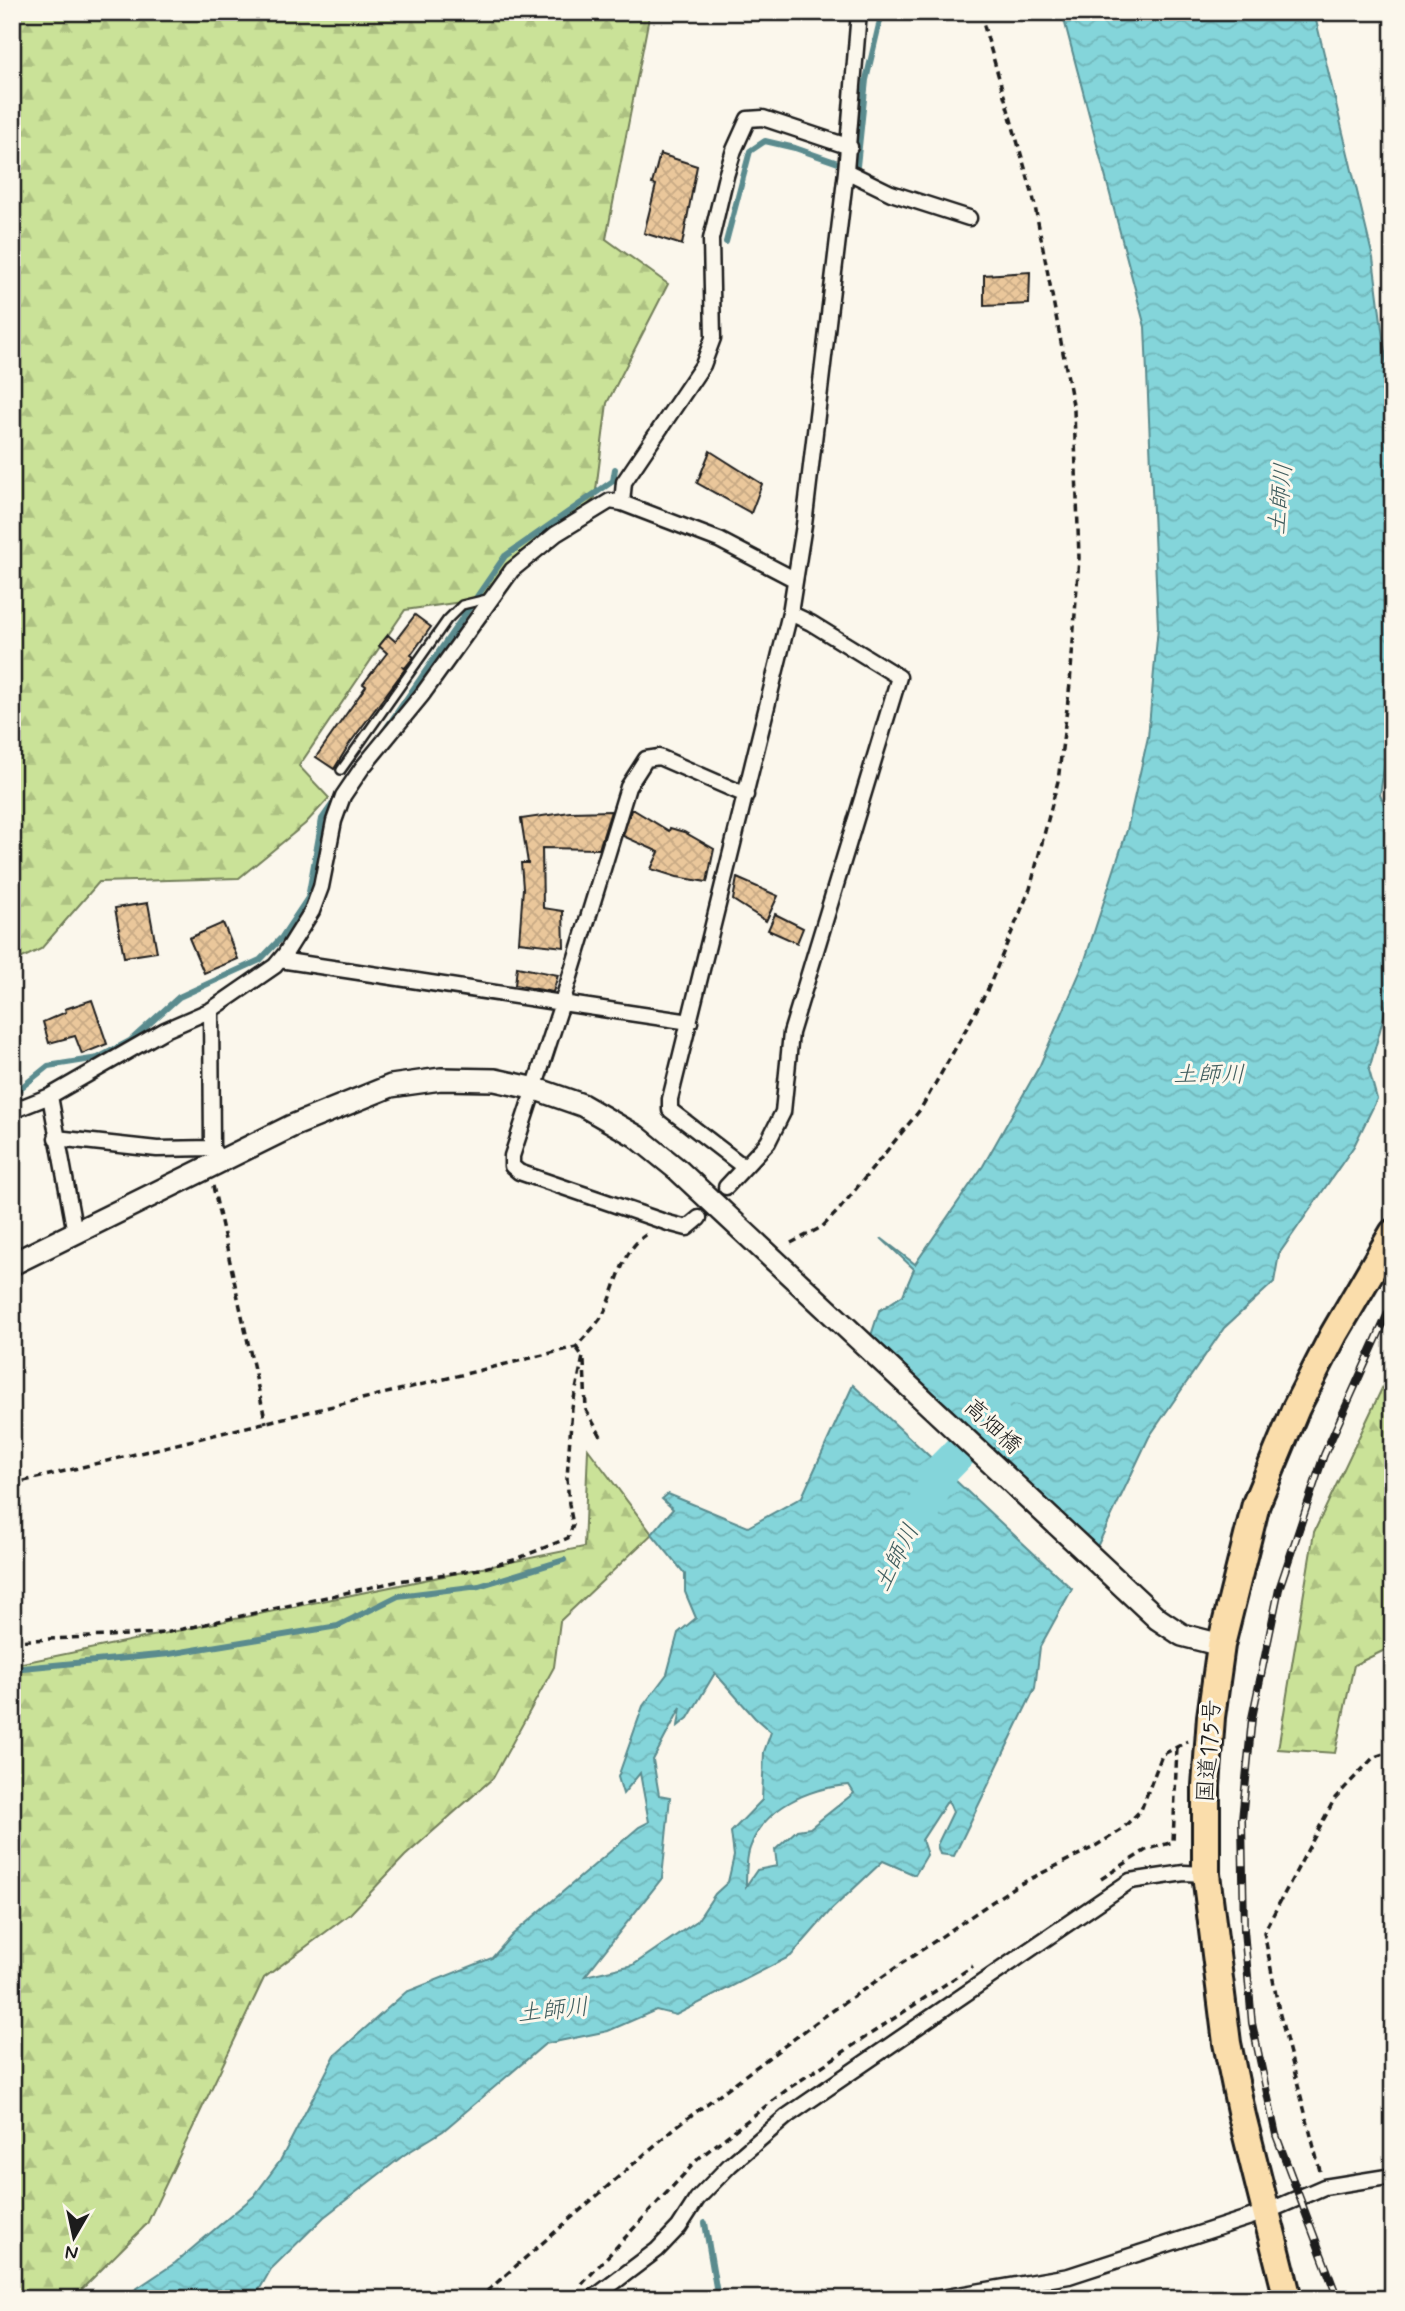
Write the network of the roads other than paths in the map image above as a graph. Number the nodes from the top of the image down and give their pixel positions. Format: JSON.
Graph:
{"nodes":[{"id":1,"x":859,"y":12,"type":"edge"},
{"id":2,"x":850,"y":147,"type":"junction"},
{"id":3,"x":846,"y":171,"type":"junction"},
{"id":4,"x":969,"y":218,"type":"dead end"},
{"id":5,"x":622,"y":503,"type":"junction"},
{"id":6,"x":794,"y":579,"type":"junction"},
{"id":7,"x":492,"y":598,"type":"junction"},
{"id":8,"x":790,"y":613,"type":"junction"},
{"id":9,"x":341,"y":769,"type":"dead end"},
{"id":10,"x":746,"y":795,"type":"junction"},
{"id":11,"x":280,"y":960,"type":"junction"},
{"id":12,"x":562,"y":1003,"type":"junction"},
{"id":13,"x":211,"y":1010,"type":"junction"},
{"id":14,"x":690,"y":1022,"type":"junction"},
{"id":15,"x":536,"y":1088,"type":"junction"},
{"id":16,"x":50,"y":1096,"type":"junction"},
{"id":17,"x":12,"y":1111,"type":"edge"},
{"id":18,"x":56,"y":1139,"type":"junction"},
{"id":19,"x":215,"y":1163,"type":"junction"},
{"id":20,"x":744,"y":1167,"type":"junction"},
{"id":21,"x":726,"y":1187,"type":"dead end"},
{"id":22,"x":699,"y":1218,"type":"dead end"},
{"id":23,"x":75,"y":1233,"type":"junction"},
{"id":24,"x":1393,"y":1233,"type":"edge"},
{"id":25,"x":12,"y":1264,"type":"edge"},
{"id":26,"x":1221,"y":1645,"type":"junction"},
{"id":27,"x":1206,"y":1874,"type":"junction"},
{"id":28,"x":1393,"y":2176,"type":"edge"},
{"id":29,"x":1266,"y":2212,"type":"junction"},
{"id":30,"x":592,"y":2299,"type":"edge"},
{"id":31,"x":935,"y":2299,"type":"edge"},
{"id":32,"x":1288,"y":2299,"type":"edge"}],
"edges":[{"from":1,"to":2,"type":"street"},
{"from":2,"to":3,"type":"street"},
{"from":2,"to":5,"type":"street"},
{"from":3,"to":4,"type":"street"},
{"from":3,"to":6,"type":"street"},
{"from":5,"to":6,"type":"street"},
{"from":5,"to":7,"type":"street"},
{"from":6,"to":8,"type":"street"},
{"from":7,"to":9,"type":"lane"},
{"from":7,"to":11,"type":"street"},
{"from":8,"to":10,"type":"street"},
{"from":8,"to":20,"type":"street"},
{"from":10,"to":12,"type":"street"},
{"from":10,"to":14,"type":"street"},
{"from":11,"to":12,"type":"street"},
{"from":11,"to":13,"type":"street"},
{"from":12,"to":14,"type":"street"},
{"from":12,"to":15,"type":"street"},
{"from":13,"to":16,"type":"street"},
{"from":13,"to":19,"type":"street"},
{"from":14,"to":20,"type":"street"},
{"from":15,"to":19,"type":"street","name":"高畑橋"},
{"from":15,"to":22,"type":"street"},
{"from":15,"to":26,"type":"street","name":"高畑橋"},
{"from":16,"to":17,"type":"street"},
{"from":16,"to":18,"type":"street"},
{"from":18,"to":19,"type":"street"},
{"from":18,"to":23,"type":"street"},
{"from":19,"to":23,"type":"street","name":"高畑橋"},
{"from":20,"to":21,"type":"street"},
{"from":23,"to":25,"type":"street","name":"高畑橋"},
{"from":24,"to":26,"type":"highway","name":"国道175号"},
{"from":26,"to":27,"type":"highway","name":"国道175号"},
{"from":27,"to":29,"type":"highway","name":"国道175号"},
{"from":27,"to":30,"type":"street"},
{"from":28,"to":29,"type":"street"},
{"from":29,"to":31,"type":"street"},
{"from":29,"to":32,"type":"highway","name":"国道175号"}]}
